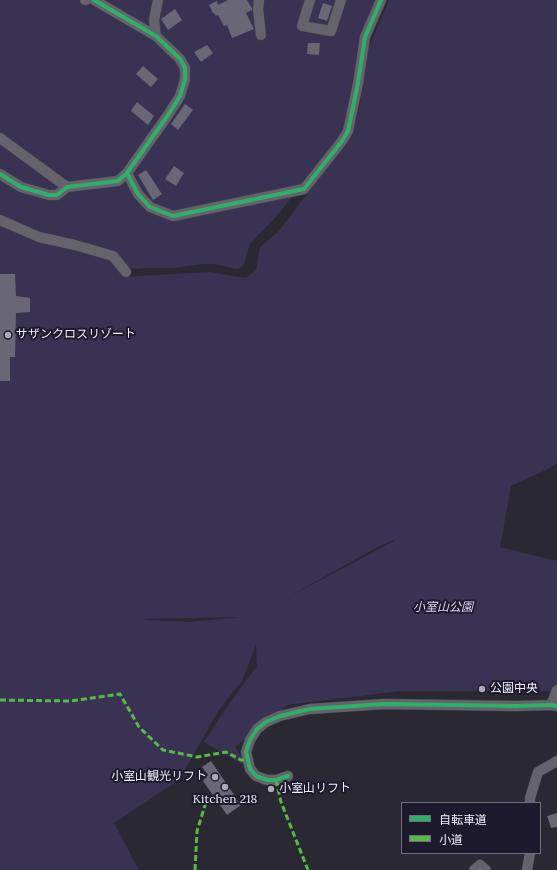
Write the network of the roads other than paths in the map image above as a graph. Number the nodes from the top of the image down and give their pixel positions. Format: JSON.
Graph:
{"nodes":[{"id":1,"x":94,"y":0,"type":"edge"},
{"id":2,"x":158,"y":0,"type":"edge"},
{"id":3,"x":258,"y":0,"type":"edge"},
{"id":4,"x":310,"y":0,"type":"edge"},
{"id":5,"x":341,"y":0,"type":"edge"},
{"id":6,"x":381,"y":0,"type":"edge"},
{"id":7,"x":261,"y":35,"type":"dead end"},
{"id":8,"x":156,"y":36,"type":"junction"},
{"id":9,"x":0,"y":138,"type":"edge"},
{"id":10,"x":127,"y":173,"type":"junction"},
{"id":11,"x":0,"y":174,"type":"edge"},
{"id":12,"x":67,"y":187,"type":"junction"},
{"id":13,"x":0,"y":220,"type":"edge"},
{"id":14,"x":126,"y":272,"type":"dead end"},
{"id":15,"x":557,"y":690,"type":"edge"},
{"id":16,"x":554,"y":706,"type":"edge"},
{"id":17,"x":557,"y":761,"type":"edge"},
{"id":18,"x":288,"y":776,"type":"dead end"},
{"id":19,"x":530,"y":802,"type":"edge"},
{"id":20,"x":530,"y":854,"type":"edge"},
{"id":21,"x":474,"y":870,"type":"edge"},
{"id":22,"x":486,"y":870,"type":"edge"},
{"id":23,"x":527,"y":870,"type":"edge"}],
"edges":[{"from":1,"to":8,"type":"street"},
{"from":2,"to":8,"type":"street"},
{"from":3,"to":7,"type":"street"},
{"from":4,"to":5,"type":"street"},
{"from":6,"to":10,"type":"street"},
{"from":8,"to":10,"type":"street"},
{"from":9,"to":12,"type":"street"},
{"from":10,"to":12,"type":"street"},
{"from":11,"to":12,"type":"street"},
{"from":13,"to":14,"type":"street"},
{"from":15,"to":16,"type":"street"},
{"from":16,"to":18,"type":"street"},
{"from":17,"to":19,"type":"street"},
{"from":20,"to":23,"type":"street"},
{"from":21,"to":22,"type":"street"}]}
